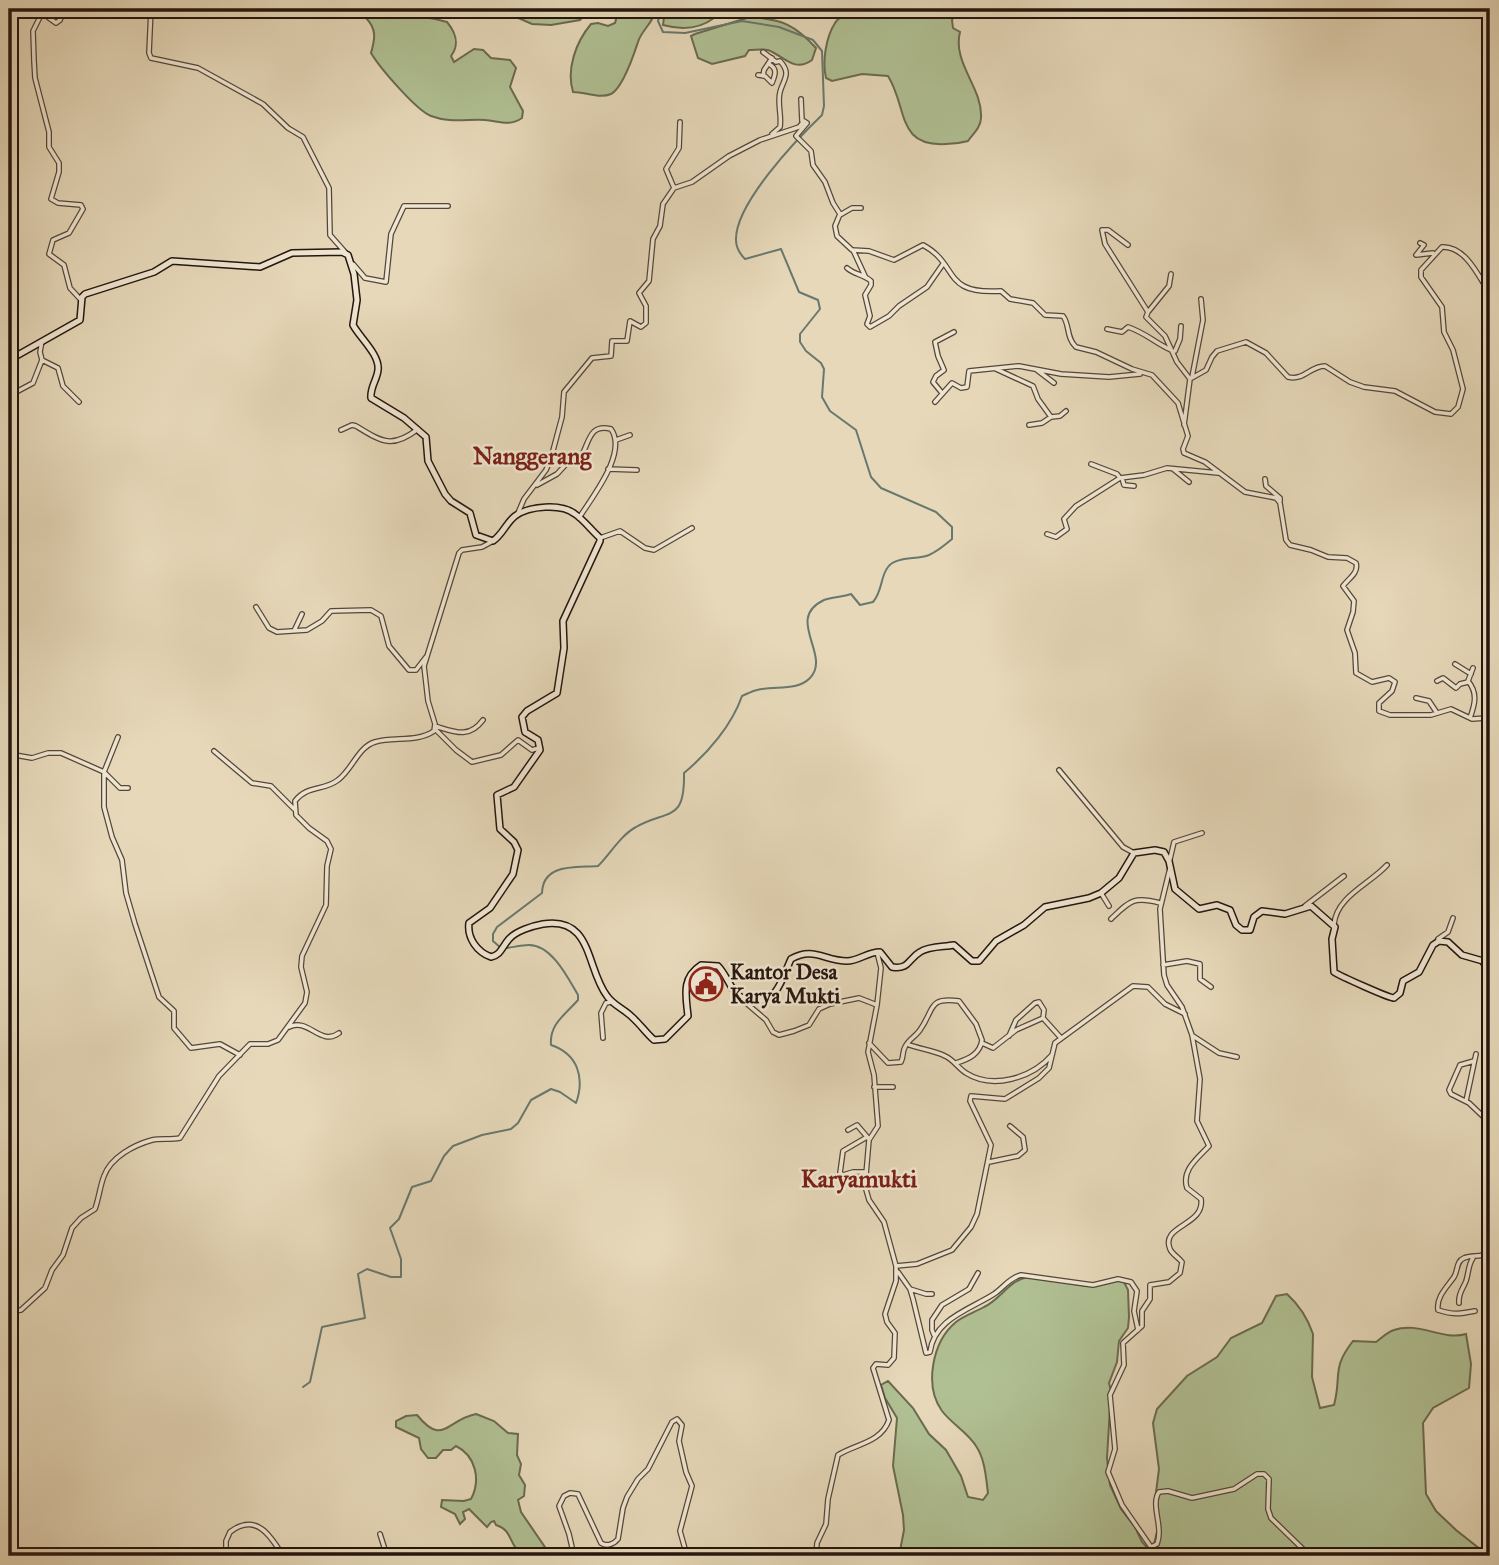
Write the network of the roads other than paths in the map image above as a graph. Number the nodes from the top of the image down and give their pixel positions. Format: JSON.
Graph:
{"nodes":[{"id":1,"x":28,"y":9,"type":"edge"},
{"id":2,"x":65,"y":9,"type":"edge"},
{"id":3,"x":151,"y":9,"type":"edge"},
{"id":4,"x":42,"y":13,"type":"junction"},
{"id":5,"x":763,"y":52,"type":"dead end"},
{"id":6,"x":772,"y":58,"type":"junction"},
{"id":7,"x":769,"y":64,"type":"junction"},
{"id":8,"x":773,"y":80,"type":"junction"},
{"id":9,"x":780,"y":89,"type":"junction"},
{"id":10,"x":801,"y":99,"type":"dead end"},
{"id":11,"x":680,"y":122,"type":"dead end"},
{"id":12,"x":802,"y":122,"type":"junction"},
{"id":13,"x":771,"y":135,"type":"junction"},
{"id":14,"x":674,"y":188,"type":"junction"},
{"id":15,"x":447,"y":206,"type":"dead end"},
{"id":16,"x":861,"y":208,"type":"dead end"},
{"id":17,"x":840,"y":215,"type":"junction"},
{"id":18,"x":1420,"y":243,"type":"dead end"},
{"id":19,"x":1128,"y":245,"type":"dead end"},
{"id":20,"x":853,"y":250,"type":"junction"},
{"id":21,"x":346,"y":253,"type":"junction"},
{"id":22,"x":1435,"y":253,"type":"junction"},
{"id":23,"x":351,"y":263,"type":"junction"},
{"id":24,"x":943,"y":264,"type":"junction"},
{"id":25,"x":847,"y":268,"type":"dead end"},
{"id":26,"x":1171,"y":274,"type":"dead end"},
{"id":27,"x":865,"y":276,"type":"junction"},
{"id":28,"x":1490,"y":294,"type":"edge"},
{"id":29,"x":1201,"y":299,"type":"dead end"},
{"id":30,"x":82,"y":301,"type":"junction"},
{"id":31,"x":1148,"y":312,"type":"junction"},
{"id":32,"x":1181,"y":326,"type":"dead end"},
{"id":33,"x":1107,"y":329,"type":"dead end"},
{"id":34,"x":954,"y":332,"type":"dead end"},
{"id":35,"x":42,"y":340,"type":"junction"},
{"id":36,"x":1174,"y":353,"type":"junction"},
{"id":37,"x":9,"y":355,"type":"edge"},
{"id":38,"x":42,"y":360,"type":"junction"},
{"id":39,"x":995,"y":367,"type":"junction"},
{"id":40,"x":1035,"y":369,"type":"junction"},
{"id":41,"x":1149,"y":374,"type":"junction"},
{"id":42,"x":1191,"y":378,"type":"junction"},
{"id":43,"x":1054,"y":383,"type":"dead end"},
{"id":44,"x":18,"y":391,"type":"dead end"},
{"id":45,"x":942,"y":393,"type":"junction"},
{"id":46,"x":79,"y":402,"type":"dead end"},
{"id":47,"x":935,"y":402,"type":"dead end"},
{"id":48,"x":1066,"y":411,"type":"dead end"},
{"id":49,"x":1051,"y":417,"type":"junction"},
{"id":50,"x":1029,"y":425,"type":"dead end"},
{"id":51,"x":1184,"y":428,"type":"junction"},
{"id":52,"x":418,"y":429,"type":"junction"},
{"id":53,"x":341,"y":430,"type":"dead end"},
{"id":54,"x":630,"y":435,"type":"dead end"},
{"id":55,"x":616,"y":440,"type":"junction"},
{"id":56,"x":1091,"y":464,"type":"dead end"},
{"id":57,"x":1171,"y":468,"type":"junction"},
{"id":58,"x":608,"y":469,"type":"junction"},
{"id":59,"x":637,"y":470,"type":"dead end"},
{"id":60,"x":1223,"y":474,"type":"junction"},
{"id":61,"x":1121,"y":478,"type":"junction"},
{"id":62,"x":1265,"y":479,"type":"dead end"},
{"id":63,"x":1189,"y":482,"type":"dead end"},
{"id":64,"x":1134,"y":485,"type":"dead end"},
{"id":65,"x":536,"y":486,"type":"junction"},
{"id":66,"x":1280,"y":503,"type":"junction"},
{"id":67,"x":517,"y":515,"type":"junction"},
{"id":68,"x":579,"y":518,"type":"junction"},
{"id":69,"x":692,"y":528,"type":"dead end"},
{"id":70,"x":1048,"y":534,"type":"dead end"},
{"id":71,"x":600,"y":538,"type":"junction"},
{"id":72,"x":493,"y":541,"type":"junction"},
{"id":73,"x":256,"y":607,"type":"dead end"},
{"id":74,"x":303,"y":614,"type":"dead end"},
{"id":75,"x":294,"y":631,"type":"junction"},
{"id":76,"x":429,"y":652,"type":"junction"},
{"id":77,"x":1455,"y":664,"type":"dead end"},
{"id":78,"x":1473,"y":668,"type":"dead end"},
{"id":79,"x":1471,"y":674,"type":"junction"},
{"id":80,"x":1437,"y":681,"type":"dead end"},
{"id":81,"x":1468,"y":682,"type":"junction"},
{"id":82,"x":1416,"y":698,"type":"dead end"},
{"id":83,"x":1437,"y":713,"type":"junction"},
{"id":84,"x":1470,"y":718,"type":"junction"},
{"id":85,"x":483,"y":720,"type":"dead end"},
{"id":86,"x":1490,"y":721,"type":"edge"},
{"id":87,"x":435,"y":728,"type":"junction"},
{"id":88,"x":118,"y":737,"type":"dead end"},
{"id":89,"x":540,"y":748,"type":"junction"},
{"id":90,"x":214,"y":751,"type":"dead end"},
{"id":91,"x":9,"y":754,"type":"edge"},
{"id":92,"x":1059,"y":770,"type":"dead end"},
{"id":93,"x":104,"y":772,"type":"junction"},
{"id":94,"x":128,"y":788,"type":"dead end"},
{"id":95,"x":294,"y":809,"type":"junction"},
{"id":96,"x":1202,"y":833,"type":"dead end"},
{"id":97,"x":1134,"y":853,"type":"junction"},
{"id":98,"x":1170,"y":864,"type":"junction"},
{"id":99,"x":1387,"y":865,"type":"dead end"},
{"id":100,"x":1344,"y":876,"type":"dead end"},
{"id":101,"x":1101,"y":893,"type":"junction"},
{"id":102,"x":1160,"y":903,"type":"junction"},
{"id":103,"x":1109,"y":906,"type":"dead end"},
{"id":104,"x":1306,"y":906,"type":"junction"},
{"id":105,"x":1453,"y":918,"type":"dead end"},
{"id":106,"x":1111,"y":919,"type":"dead end"},
{"id":107,"x":1334,"y":925,"type":"junction"},
{"id":108,"x":1437,"y":941,"type":"junction"},
{"id":109,"x":877,"y":952,"type":"junction"},
{"id":110,"x":1163,"y":965,"type":"junction"},
{"id":111,"x":1490,"y":976,"type":"edge"},
{"id":112,"x":1211,"y":987,"type":"dead end"},
{"id":113,"x":738,"y":996,"type":"junction"},
{"id":114,"x":611,"y":1002,"type":"junction"},
{"id":115,"x":877,"y":1005,"type":"junction"},
{"id":116,"x":1185,"y":1014,"type":"junction"},
{"id":117,"x":1043,"y":1018,"type":"junction"},
{"id":118,"x":287,"y":1028,"type":"junction"},
{"id":119,"x":339,"y":1032,"type":"dead end"},
{"id":120,"x":1192,"y":1035,"type":"junction"},
{"id":121,"x":1009,"y":1036,"type":"junction"},
{"id":122,"x":603,"y":1038,"type":"dead end"},
{"id":123,"x":1061,"y":1038,"type":"junction"},
{"id":124,"x":869,"y":1043,"type":"junction"},
{"id":125,"x":982,"y":1043,"type":"junction"},
{"id":126,"x":907,"y":1044,"type":"junction"},
{"id":127,"x":1476,"y":1054,"type":"dead end"},
{"id":128,"x":240,"y":1055,"type":"junction"},
{"id":129,"x":1052,"y":1055,"type":"junction"},
{"id":130,"x":1237,"y":1057,"type":"dead end"},
{"id":131,"x":1474,"y":1061,"type":"junction"},
{"id":132,"x":956,"y":1063,"type":"junction"},
{"id":133,"x":874,"y":1087,"type":"junction"},
{"id":134,"x":893,"y":1087,"type":"dead end"},
{"id":135,"x":1466,"y":1101,"type":"junction"},
{"id":136,"x":1490,"y":1106,"type":"edge"},
{"id":137,"x":1484,"y":1115,"type":"junction"},
{"id":138,"x":1490,"y":1123,"type":"edge"},
{"id":139,"x":1010,"y":1126,"type":"dead end"},
{"id":140,"x":848,"y":1129,"type":"dead end"},
{"id":141,"x":868,"y":1138,"type":"junction"},
{"id":142,"x":988,"y":1163,"type":"junction"},
{"id":143,"x":866,"y":1172,"type":"junction"},
{"id":144,"x":1490,"y":1251,"type":"edge"},
{"id":145,"x":1473,"y":1258,"type":"junction"},
{"id":146,"x":896,"y":1268,"type":"junction"},
{"id":147,"x":978,"y":1273,"type":"dead end"},
{"id":148,"x":910,"y":1289,"type":"junction"},
{"id":149,"x":932,"y":1294,"type":"dead end"},
{"id":150,"x":1459,"y":1303,"type":"dead end"},
{"id":151,"x":1475,"y":1311,"type":"dead end"},
{"id":152,"x":9,"y":1312,"type":"edge"},
{"id":153,"x":1138,"y":1330,"type":"junction"},
{"id":154,"x":934,"y":1335,"type":"junction"},
{"id":155,"x":380,"y":1534,"type":"dead end"},
{"id":156,"x":107,"y":1556,"type":"edge"},
{"id":157,"x":113,"y":1556,"type":"edge"},
{"id":158,"x":226,"y":1556,"type":"edge"},
{"id":159,"x":283,"y":1556,"type":"edge"},
{"id":160,"x":387,"y":1556,"type":"edge"},
{"id":161,"x":573,"y":1556,"type":"edge"},
{"id":162,"x":687,"y":1556,"type":"edge"},
{"id":163,"x":816,"y":1556,"type":"edge"},
{"id":164,"x":1310,"y":1556,"type":"edge"},
{"id":165,"x":1414,"y":1556,"type":"edge"},
{"id":166,"x":1428,"y":1556,"type":"edge"}],
"edges":[{"from":1,"to":4,"type":"street"},
{"from":2,"to":4,"type":"street"},
{"from":3,"to":21,"type":"street"},
{"from":4,"to":30,"type":"street"},
{"from":5,"to":6,"type":"street"},
{"from":6,"to":7,"type":"street"},
{"from":6,"to":9,"type":"street"},
{"from":7,"to":8,"type":"street"},
{"from":7,"to":8,"type":"street"},
{"from":8,"to":9,"type":"street"},
{"from":9,"to":13,"type":"street"},
{"from":10,"to":12,"type":"street"},
{"from":11,"to":14,"type":"street"},
{"from":12,"to":13,"type":"street"},
{"from":12,"to":17,"type":"street"},
{"from":13,"to":14,"type":"street"},
{"from":14,"to":65,"type":"street"},
{"from":15,"to":23,"type":"street"},
{"from":16,"to":17,"type":"street"},
{"from":17,"to":20,"type":"street"},
{"from":18,"to":22,"type":"street"},
{"from":19,"to":31,"type":"street"},
{"from":20,"to":24,"type":"street"},
{"from":20,"to":27,"type":"street"},
{"from":21,"to":23,"type":"street"},
{"from":21,"to":30,"type":"street"},
{"from":22,"to":28,"type":"street"},
{"from":22,"to":42,"type":"street"},
{"from":23,"to":52,"type":"street"},
{"from":24,"to":27,"type":"street"},
{"from":24,"to":41,"type":"street"},
{"from":25,"to":27,"type":"street"},
{"from":26,"to":31,"type":"street"},
{"from":29,"to":42,"type":"street"},
{"from":30,"to":35,"type":"street"},
{"from":31,"to":36,"type":"street"},
{"from":32,"to":36,"type":"street"},
{"from":33,"to":36,"type":"street"},
{"from":34,"to":45,"type":"street"},
{"from":35,"to":37,"type":"street"},
{"from":35,"to":38,"type":"street"},
{"from":36,"to":42,"type":"street"},
{"from":38,"to":44,"type":"street"},
{"from":38,"to":46,"type":"street"},
{"from":39,"to":40,"type":"street"},
{"from":39,"to":45,"type":"street"},
{"from":39,"to":49,"type":"street"},
{"from":40,"to":41,"type":"street"},
{"from":40,"to":43,"type":"street"},
{"from":41,"to":51,"type":"street"},
{"from":42,"to":51,"type":"street"},
{"from":45,"to":47,"type":"street"},
{"from":48,"to":49,"type":"street"},
{"from":49,"to":50,"type":"street"},
{"from":51,"to":60,"type":"street"},
{"from":52,"to":53,"type":"street"},
{"from":52,"to":72,"type":"street"},
{"from":54,"to":55,"type":"street"},
{"from":55,"to":58,"type":"street"},
{"from":55,"to":65,"type":"street"},
{"from":56,"to":61,"type":"street"},
{"from":57,"to":60,"type":"street"},
{"from":57,"to":61,"type":"street"},
{"from":57,"to":63,"type":"street"},
{"from":58,"to":59,"type":"street"},
{"from":58,"to":68,"type":"street"},
{"from":60,"to":66,"type":"street"},
{"from":61,"to":64,"type":"street"},
{"from":61,"to":70,"type":"street"},
{"from":62,"to":66,"type":"street"},
{"from":65,"to":67,"type":"street"},
{"from":66,"to":83,"type":"street"},
{"from":67,"to":68,"type":"street"},
{"from":67,"to":72,"type":"street"},
{"from":68,"to":71,"type":"street"},
{"from":69,"to":71,"type":"street"},
{"from":71,"to":89,"type":"street"},
{"from":72,"to":76,"type":"street"},
{"from":73,"to":75,"type":"street"},
{"from":74,"to":75,"type":"street"},
{"from":75,"to":76,"type":"street"},
{"from":76,"to":87,"type":"street"},
{"from":77,"to":79,"type":"street"},
{"from":78,"to":79,"type":"street"},
{"from":79,"to":81,"type":"street"},
{"from":80,"to":81,"type":"street"},
{"from":81,"to":84,"type":"street"},
{"from":82,"to":83,"type":"street"},
{"from":83,"to":84,"type":"street"},
{"from":84,"to":86,"type":"street"},
{"from":85,"to":87,"type":"street"},
{"from":87,"to":89,"type":"street"},
{"from":87,"to":95,"type":"street"},
{"from":88,"to":93,"type":"street"},
{"from":89,"to":114,"type":"street"},
{"from":90,"to":95,"type":"street"},
{"from":91,"to":93,"type":"street"},
{"from":92,"to":97,"type":"street"},
{"from":93,"to":94,"type":"street"},
{"from":93,"to":128,"type":"street"},
{"from":95,"to":118,"type":"street"},
{"from":96,"to":98,"type":"street"},
{"from":97,"to":98,"type":"street"},
{"from":97,"to":101,"type":"street"},
{"from":98,"to":102,"type":"street"},
{"from":98,"to":104,"type":"street"},
{"from":99,"to":107,"type":"street"},
{"from":100,"to":104,"type":"street"},
{"from":101,"to":103,"type":"street"},
{"from":101,"to":109,"type":"street"},
{"from":102,"to":106,"type":"street"},
{"from":102,"to":110,"type":"street"},
{"from":104,"to":107,"type":"street"},
{"from":105,"to":108,"type":"street"},
{"from":107,"to":108,"type":"street"},
{"from":108,"to":111,"type":"street"},
{"from":109,"to":113,"type":"street"},
{"from":109,"to":115,"type":"street"},
{"from":110,"to":112,"type":"street"},
{"from":110,"to":116,"type":"street"},
{"from":113,"to":114,"type":"street"},
{"from":113,"to":115,"type":"street"},
{"from":114,"to":122,"type":"street"},
{"from":115,"to":124,"type":"street"},
{"from":116,"to":120,"type":"street"},
{"from":116,"to":123,"type":"street"},
{"from":117,"to":121,"type":"street"},
{"from":117,"to":121,"type":"street"},
{"from":117,"to":123,"type":"street"},
{"from":118,"to":119,"type":"street"},
{"from":118,"to":128,"type":"street"},
{"from":120,"to":130,"type":"street"},
{"from":120,"to":153,"type":"street"},
{"from":121,"to":125,"type":"street"},
{"from":123,"to":129,"type":"street"},
{"from":124,"to":126,"type":"street"},
{"from":124,"to":133,"type":"street"},
{"from":125,"to":126,"type":"street"},
{"from":125,"to":132,"type":"street"},
{"from":126,"to":132,"type":"street"},
{"from":127,"to":131,"type":"street"},
{"from":128,"to":152,"type":"street"},
{"from":129,"to":132,"type":"street"},
{"from":129,"to":142,"type":"street"},
{"from":131,"to":135,"type":"street"},
{"from":131,"to":135,"type":"street"},
{"from":133,"to":134,"type":"street"},
{"from":133,"to":141,"type":"street"},
{"from":135,"to":137,"type":"street"},
{"from":136,"to":137,"type":"street"},
{"from":137,"to":138,"type":"street"},
{"from":139,"to":142,"type":"street"},
{"from":140,"to":141,"type":"street"},
{"from":141,"to":143,"type":"street"},
{"from":141,"to":143,"type":"street"},
{"from":142,"to":146,"type":"street"},
{"from":143,"to":146,"type":"street"},
{"from":144,"to":145,"type":"street"},
{"from":145,"to":150,"type":"street"},
{"from":145,"to":151,"type":"street"},
{"from":146,"to":148,"type":"street"},
{"from":146,"to":163,"type":"street"},
{"from":147,"to":154,"type":"street"},
{"from":148,"to":149,"type":"street"},
{"from":148,"to":154,"type":"street"},
{"from":153,"to":154,"type":"street"},
{"from":153,"to":164,"type":"street"},
{"from":155,"to":160,"type":"street"},
{"from":156,"to":157,"type":"street"},
{"from":158,"to":159,"type":"street"},
{"from":161,"to":162,"type":"street"},
{"from":165,"to":166,"type":"street"}]}
